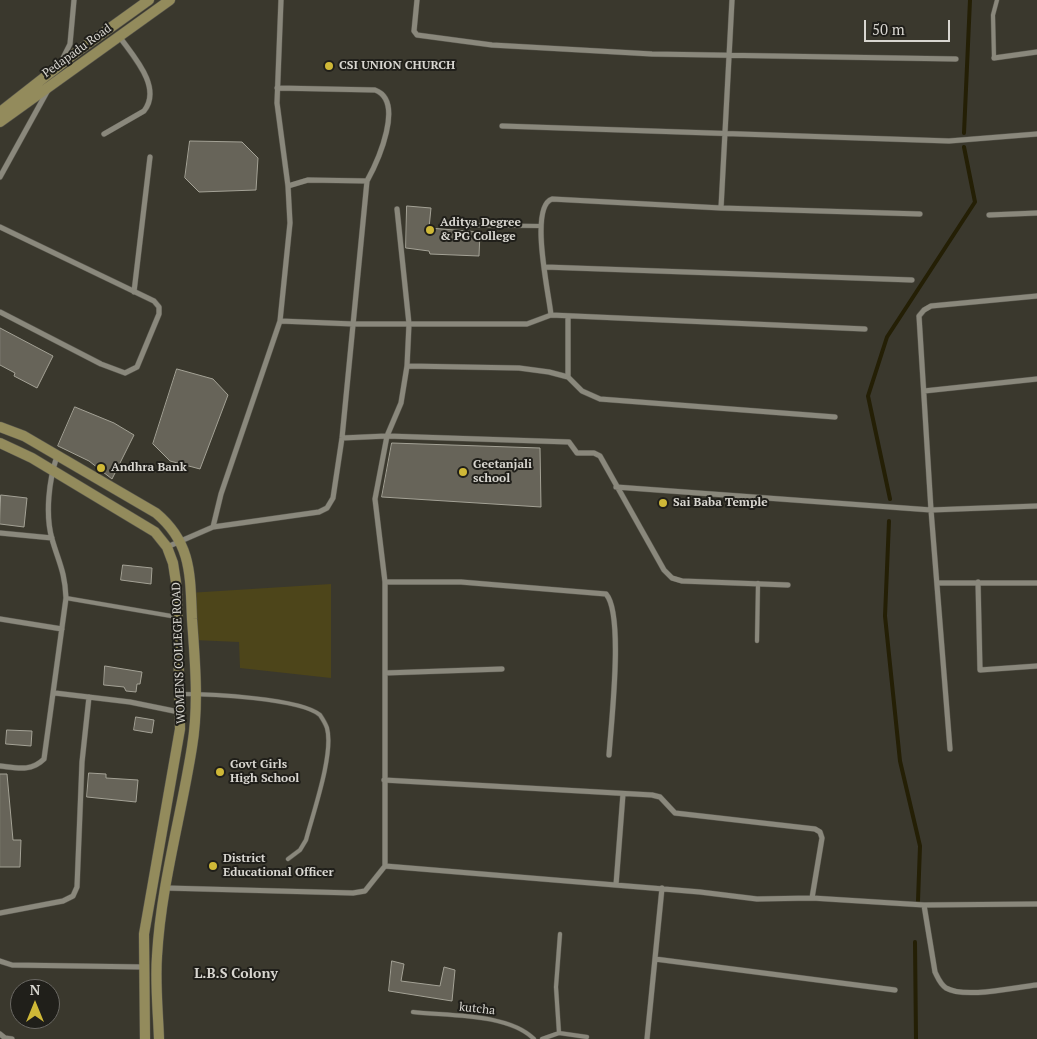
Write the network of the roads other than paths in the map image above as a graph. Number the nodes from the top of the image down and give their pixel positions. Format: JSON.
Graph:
{"nodes":[{"id":1,"x":74,"y":0,"type":"edge"},
{"id":2,"x":149,"y":0,"type":"edge"},
{"id":3,"x":170,"y":0,"type":"edge"},
{"id":4,"x":281,"y":0,"type":"edge"},
{"id":5,"x":417,"y":0,"type":"edge"},
{"id":6,"x":732,"y":0,"type":"edge"},
{"id":7,"x":996,"y":0,"type":"edge"},
{"id":8,"x":119,"y":36,"type":"junction"},
{"id":9,"x":1037,"y":52,"type":"edge"},
{"id":10,"x":730,"y":56,"type":"junction"},
{"id":11,"x":994,"y":58,"type":"joint"},
{"id":12,"x":956,"y":59,"type":"dead end"},
{"id":13,"x":60,"y":65,"type":"junction"},
{"id":14,"x":50,"y":85,"type":"junction"},
{"id":15,"x":277,"y":88,"type":"junction"},
{"id":16,"x":0,"y":112,"type":"edge"},
{"id":17,"x":0,"y":122,"type":"edge"},
{"id":18,"x":502,"y":126,"type":"dead end"},
{"id":19,"x":104,"y":134,"type":"dead end"},
{"id":20,"x":1037,"y":134,"type":"edge"},
{"id":21,"x":725,"y":135,"type":"junction"},
{"id":22,"x":150,"y":157,"type":"dead end"},
{"id":23,"x":0,"y":177,"type":"edge"},
{"id":24,"x":367,"y":181,"type":"junction"},
{"id":25,"x":288,"y":186,"type":"junction"},
{"id":26,"x":397,"y":208,"type":"dead end"},
{"id":27,"x":721,"y":208,"type":"junction"},
{"id":28,"x":1037,"y":213,"type":"edge"},
{"id":29,"x":920,"y":214,"type":"dead end"},
{"id":30,"x":989,"y":215,"type":"dead end"},
{"id":31,"x":446,"y":225,"type":"dead end"},
{"id":32,"x":539,"y":226,"type":"junction"},
{"id":33,"x":0,"y":227,"type":"edge"},
{"id":34,"x":545,"y":267,"type":"junction"},
{"id":35,"x":912,"y":280,"type":"dead end"},
{"id":36,"x":134,"y":292,"type":"junction"},
{"id":37,"x":1037,"y":296,"type":"edge"},
{"id":38,"x":0,"y":312,"type":"edge"},
{"id":39,"x":549,"y":316,"type":"junction"},
{"id":40,"x":568,"y":316,"type":"junction"},
{"id":41,"x":280,"y":321,"type":"junction"},
{"id":42,"x":353,"y":324,"type":"junction"},
{"id":43,"x":410,"y":324,"type":"junction"},
{"id":44,"x":865,"y":329,"type":"dead end"},
{"id":45,"x":407,"y":366,"type":"junction"},
{"id":46,"x":567,"y":377,"type":"junction"},
{"id":47,"x":1037,"y":379,"type":"edge"},
{"id":48,"x":924,"y":391,"type":"junction"},
{"id":49,"x":835,"y":417,"type":"dead end"},
{"id":50,"x":0,"y":427,"type":"edge"},
{"id":51,"x":387,"y":436,"type":"junction"},
{"id":52,"x":342,"y":438,"type":"junction"},
{"id":53,"x":0,"y":443,"type":"edge"},
{"id":54,"x":57,"y":456,"type":"junction"},
{"id":55,"x":52,"y":471,"type":"junction"},
{"id":56,"x":616,"y":487,"type":"junction"},
{"id":57,"x":1037,"y":506,"type":"edge"},
{"id":58,"x":931,"y":510,"type":"junction"},
{"id":59,"x":213,"y":528,"type":"junction"},
{"id":60,"x":0,"y":533,"type":"edge"},
{"id":61,"x":52,"y":538,"type":"junction"},
{"id":62,"x":181,"y":541,"type":"junction"},
{"id":63,"x":167,"y":547,"type":"junction"},
{"id":64,"x":385,"y":582,"type":"junction"},
{"id":65,"x":978,"y":582,"type":"junction"},
{"id":66,"x":939,"y":583,"type":"junction"},
{"id":67,"x":1037,"y":583,"type":"edge"},
{"id":68,"x":758,"y":584,"type":"junction"},
{"id":69,"x":788,"y":585,"type":"dead end"},
{"id":70,"x":66,"y":598,"type":"junction"},
{"id":71,"x":177,"y":617,"type":"junction"},
{"id":72,"x":0,"y":619,"type":"edge"},
{"id":73,"x":62,"y":629,"type":"junction"},
{"id":74,"x":757,"y":641,"type":"dead end"},
{"id":75,"x":1037,"y":666,"type":"edge"},
{"id":76,"x":502,"y":669,"type":"dead end"},
{"id":77,"x":385,"y":673,"type":"junction"},
{"id":78,"x":55,"y":692,"type":"junction"},
{"id":79,"x":179,"y":694,"type":"junction"},
{"id":80,"x":195,"y":694,"type":"junction"},
{"id":81,"x":89,"y":697,"type":"junction"},
{"id":82,"x":179,"y":712,"type":"junction"},
{"id":83,"x":950,"y":749,"type":"dead end"},
{"id":84,"x":609,"y":755,"type":"dead end"},
{"id":85,"x":0,"y":766,"type":"edge"},
{"id":86,"x":384,"y":780,"type":"junction"},
{"id":87,"x":623,"y":794,"type":"junction"},
{"id":88,"x":288,"y":859,"type":"dead end"},
{"id":89,"x":385,"y":866,"type":"junction"},
{"id":90,"x":616,"y":885,"type":"junction"},
{"id":91,"x":165,"y":888,"type":"junction"},
{"id":92,"x":662,"y":888,"type":"junction"},
{"id":93,"x":812,"y":898,"type":"junction"},
{"id":94,"x":1037,"y":904,"type":"edge"},
{"id":95,"x":924,"y":905,"type":"junction"},
{"id":96,"x":0,"y":913,"type":"edge"},
{"id":97,"x":560,"y":934,"type":"dead end"},
{"id":98,"x":655,"y":958,"type":"junction"},
{"id":99,"x":0,"y":961,"type":"edge"},
{"id":100,"x":142,"y":967,"type":"junction"},
{"id":101,"x":1037,"y":985,"type":"edge"},
{"id":102,"x":895,"y":990,"type":"dead end"},
{"id":103,"x":412,"y":1012,"type":"dead end"},
{"id":104,"x":558,"y":1033,"type":"junction"},
{"id":105,"x":0,"y":1034,"type":"edge"},
{"id":106,"x":587,"y":1037,"type":"dead end"},
{"id":107,"x":5,"y":1039,"type":"edge"},
{"id":108,"x":12,"y":1039,"type":"edge"},
{"id":109,"x":145,"y":1039,"type":"edge"},
{"id":110,"x":159,"y":1039,"type":"edge"},
{"id":111,"x":534,"y":1039,"type":"edge"},
{"id":112,"x":542,"y":1039,"type":"edge"},
{"id":113,"x":647,"y":1039,"type":"edge"}],
"edges":[{"from":1,"to":13,"type":"street"},
{"from":2,"to":13,"type":"main road"},
{"from":3,"to":8,"type":"main road","name":"Pedapadu Road"},
{"from":4,"to":15,"type":"street"},
{"from":5,"to":10,"type":"street"},
{"from":6,"to":10,"type":"street"},
{"from":7,"to":11,"type":"lane"},
{"from":8,"to":14,"type":"main road","name":"Pedapadu Road"},
{"from":8,"to":19,"type":"street"},
{"from":9,"to":11,"type":"street"},
{"from":10,"to":12,"type":"street"},
{"from":10,"to":21,"type":"street"},
{"from":13,"to":14,"type":"street"},
{"from":13,"to":16,"type":"main road"},
{"from":14,"to":17,"type":"main road","name":"Pedapadu Road"},
{"from":14,"to":23,"type":"street"},
{"from":15,"to":24,"type":"street"},
{"from":15,"to":25,"type":"street"},
{"from":18,"to":21,"type":"street"},
{"from":20,"to":21,"type":"street"},
{"from":21,"to":27,"type":"street"},
{"from":22,"to":36,"type":"street"},
{"from":24,"to":25,"type":"street"},
{"from":24,"to":42,"type":"street"},
{"from":25,"to":41,"type":"street"},
{"from":26,"to":43,"type":"street"},
{"from":27,"to":29,"type":"street"},
{"from":27,"to":32,"type":"street"},
{"from":28,"to":30,"type":"street"},
{"from":31,"to":32,"type":"lane"},
{"from":32,"to":34,"type":"street"},
{"from":33,"to":36,"type":"street"},
{"from":34,"to":35,"type":"street"},
{"from":34,"to":39,"type":"street"},
{"from":36,"to":38,"type":"street"},
{"from":37,"to":48,"type":"street"},
{"from":39,"to":40,"type":"street"},
{"from":39,"to":43,"type":"street"},
{"from":40,"to":44,"type":"street"},
{"from":40,"to":46,"type":"street"},
{"from":41,"to":42,"type":"street"},
{"from":41,"to":59,"type":"street"},
{"from":42,"to":43,"type":"street"},
{"from":42,"to":52,"type":"street"},
{"from":43,"to":45,"type":"street"},
{"from":45,"to":46,"type":"street"},
{"from":45,"to":51,"type":"street"},
{"from":46,"to":49,"type":"street"},
{"from":47,"to":48,"type":"street"},
{"from":48,"to":58,"type":"street"},
{"from":50,"to":54,"type":"main road","name":"WOMENS COLLEGE ROAD"},
{"from":51,"to":52,"type":"street"},
{"from":51,"to":56,"type":"street"},
{"from":51,"to":64,"type":"street"},
{"from":52,"to":59,"type":"street"},
{"from":53,"to":55,"type":"main road","name":"WOMENS COLLEGE ROAD"},
{"from":54,"to":55,"type":"street"},
{"from":54,"to":62,"type":"main road","name":"WOMENS COLLEGE ROAD"},
{"from":55,"to":61,"type":"street"},
{"from":55,"to":63,"type":"main road","name":"WOMENS COLLEGE ROAD"},
{"from":56,"to":58,"type":"street"},
{"from":56,"to":68,"type":"street"},
{"from":57,"to":58,"type":"street"},
{"from":58,"to":66,"type":"street"},
{"from":59,"to":62,"type":"street"},
{"from":60,"to":61,"type":"street"},
{"from":61,"to":70,"type":"street"},
{"from":62,"to":63,"type":"street"},
{"from":62,"to":80,"type":"main road","name":"WOMENS COLLEGE ROAD"},
{"from":63,"to":71,"type":"main road","name":"WOMENS COLLEGE ROAD"},
{"from":64,"to":77,"type":"street"},
{"from":64,"to":84,"type":"street"},
{"from":65,"to":66,"type":"street"},
{"from":65,"to":67,"type":"street"},
{"from":65,"to":75,"type":"street"},
{"from":66,"to":83,"type":"street"},
{"from":68,"to":69,"type":"street"},
{"from":68,"to":74,"type":"lane"},
{"from":70,"to":71,"type":"lane"},
{"from":70,"to":73,"type":"street"},
{"from":71,"to":79,"type":"main road","name":"WOMENS COLLEGE ROAD"},
{"from":72,"to":73,"type":"street"},
{"from":73,"to":78,"type":"street"},
{"from":76,"to":77,"type":"street"},
{"from":77,"to":86,"type":"street"},
{"from":78,"to":81,"type":"street"},
{"from":78,"to":85,"type":"street"},
{"from":79,"to":80,"type":"lane"},
{"from":79,"to":82,"type":"main road","name":"WOMENS COLLEGE ROAD"},
{"from":80,"to":88,"type":"lane"},
{"from":80,"to":91,"type":"main road","name":"WOMENS COLLEGE ROAD"},
{"from":81,"to":82,"type":"street"},
{"from":81,"to":96,"type":"street"},
{"from":82,"to":100,"type":"main road","name":"WOMENS COLLEGE ROAD"},
{"from":86,"to":87,"type":"street"},
{"from":86,"to":89,"type":"street"},
{"from":87,"to":90,"type":"street"},
{"from":87,"to":93,"type":"street"},
{"from":89,"to":90,"type":"street"},
{"from":89,"to":91,"type":"street"},
{"from":90,"to":92,"type":"street"},
{"from":91,"to":110,"type":"main road","name":"WOMENS COLLEGE ROAD"},
{"from":92,"to":93,"type":"street"},
{"from":92,"to":98,"type":"street"},
{"from":93,"to":95,"type":"street"},
{"from":94,"to":95,"type":"street"},
{"from":95,"to":101,"type":"street"},
{"from":97,"to":104,"type":"lane"},
{"from":98,"to":102,"type":"street"},
{"from":98,"to":113,"type":"street"},
{"from":99,"to":100,"type":"street"},
{"from":100,"to":109,"type":"main road","name":"WOMENS COLLEGE ROAD"},
{"from":103,"to":111,"type":"lane","name":"kutcha"},
{"from":104,"to":106,"type":"lane"},
{"from":104,"to":112,"type":"lane"},
{"from":105,"to":107,"type":"street"},
{"from":107,"to":108,"type":"street"}]}
